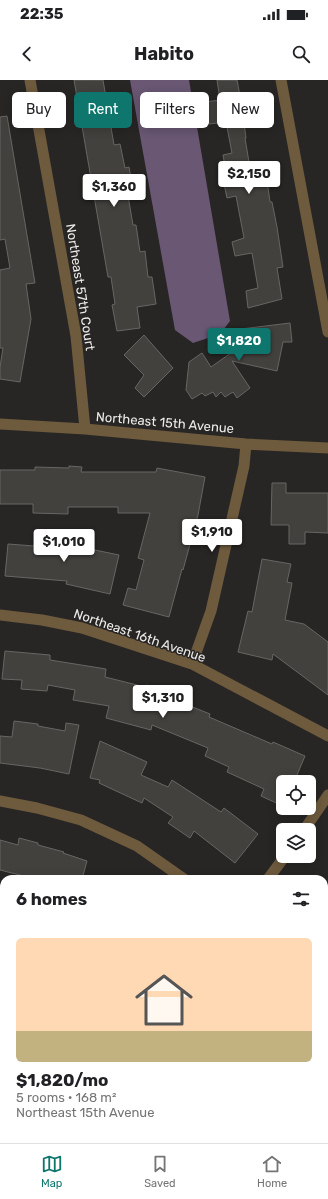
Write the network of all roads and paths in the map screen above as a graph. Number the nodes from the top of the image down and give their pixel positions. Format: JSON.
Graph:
{"nodes":[{"id":1,"x":30,"y":80,"type":"edge"},
{"id":2,"x":281,"y":80,"type":"edge"},
{"id":3,"x":328,"y":332,"type":"edge"},
{"id":4,"x":0,"y":424,"type":"edge"},
{"id":5,"x":85,"y":429,"type":"junction"},
{"id":6,"x":246,"y":444,"type":"junction"},
{"id":7,"x":328,"y":448,"type":"edge"},
{"id":8,"x":0,"y":615,"type":"edge"},
{"id":9,"x":192,"y":664,"type":"junction"},
{"id":10,"x":328,"y":736,"type":"edge"},
{"id":11,"x":328,"y":795,"type":"edge"},
{"id":12,"x":0,"y":801,"type":"edge"},
{"id":13,"x":309,"y":823,"type":"edge"},
{"id":14,"x":281,"y":863,"type":"edge"},
{"id":15,"x":178,"y":875,"type":"edge"},
{"id":16,"x":271,"y":875,"type":"edge"}],
"edges":[{"from":1,"to":5,"type":"street","name":"Northeast 57th Court"},
{"from":2,"to":3,"type":"street"},
{"from":4,"to":5,"type":"street","name":"Northeast 15th Avenue"},
{"from":5,"to":6,"type":"street","name":"Northeast 15th Avenue"},
{"from":6,"to":7,"type":"street","name":"Northeast 15th Avenue"},
{"from":6,"to":9,"type":"street"},
{"from":8,"to":9,"type":"street","name":"Northeast 16th Avenue"},
{"from":9,"to":10,"type":"street","name":"Northeast 16th Avenue"},
{"from":11,"to":13,"type":"street"},
{"from":12,"to":15,"type":"street"},
{"from":14,"to":16,"type":"street"}]}
